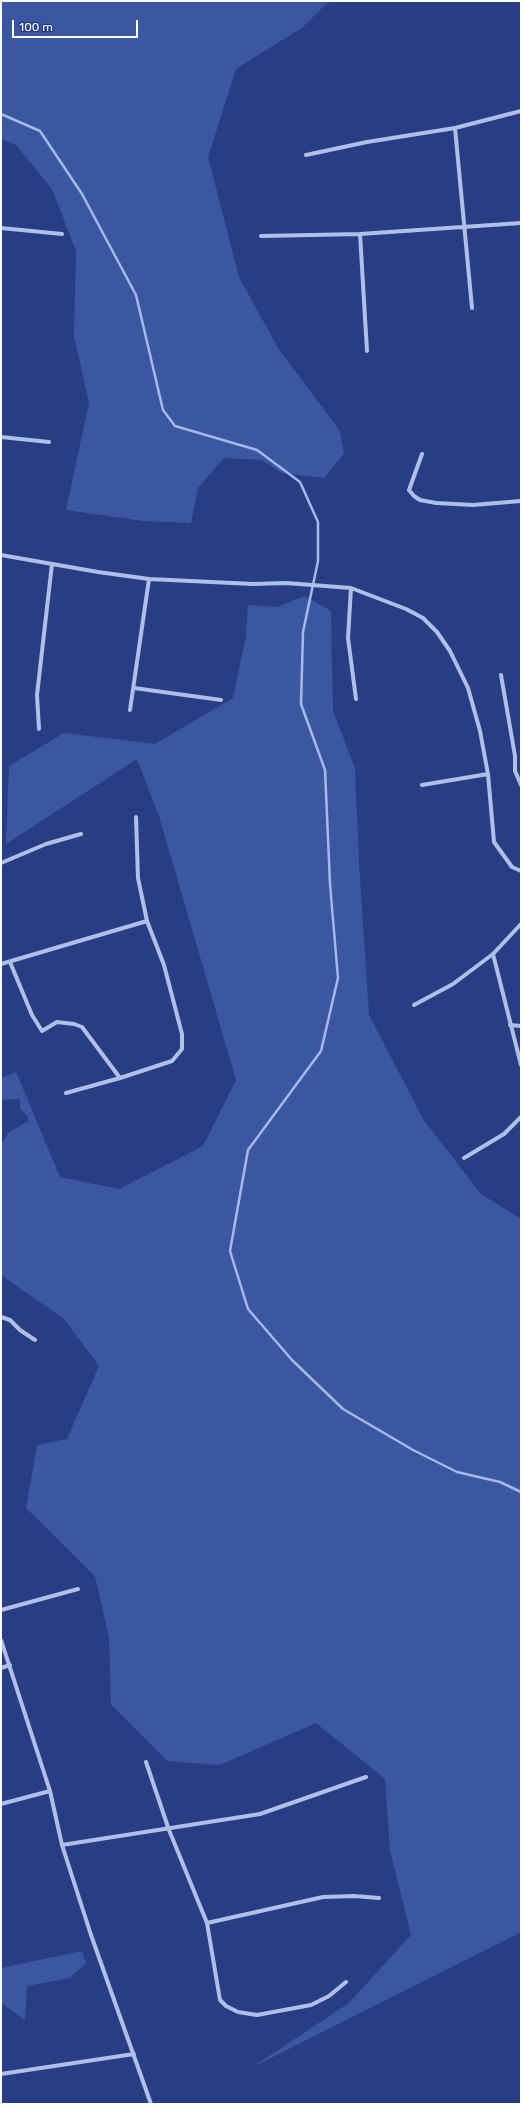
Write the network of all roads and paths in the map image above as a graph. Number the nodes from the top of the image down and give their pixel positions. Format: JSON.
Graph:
{"nodes":[{"id":1,"x":521,"y":111,"type":"edge"},
{"id":2,"x":455,"y":128,"type":"junction"},
{"id":3,"x":306,"y":155,"type":"dead end"},
{"id":4,"x":521,"y":223,"type":"edge"},
{"id":5,"x":464,"y":226,"type":"junction"},
{"id":6,"x":1,"y":228,"type":"edge"},
{"id":7,"x":62,"y":234,"type":"dead end"},
{"id":8,"x":360,"y":234,"type":"junction"},
{"id":9,"x":261,"y":236,"type":"dead end"},
{"id":10,"x":472,"y":308,"type":"dead end"},
{"id":11,"x":367,"y":351,"type":"dead end"},
{"id":12,"x":1,"y":437,"type":"edge"},
{"id":13,"x":49,"y":442,"type":"dead end"},
{"id":14,"x":422,"y":454,"type":"dead end"},
{"id":15,"x":521,"y":502,"type":"edge"},
{"id":16,"x":1,"y":555,"type":"edge"},
{"id":17,"x":52,"y":564,"type":"junction"},
{"id":18,"x":149,"y":579,"type":"junction"},
{"id":19,"x":351,"y":588,"type":"junction"},
{"id":20,"x":501,"y":674,"type":"dead end"},
{"id":21,"x":134,"y":688,"type":"junction"},
{"id":22,"x":356,"y":699,"type":"dead end"},
{"id":23,"x":221,"y":700,"type":"dead end"},
{"id":24,"x":130,"y":710,"type":"dead end"},
{"id":25,"x":39,"y":729,"type":"dead end"},
{"id":26,"x":488,"y":774,"type":"junction"},
{"id":27,"x":521,"y":774,"type":"edge"},
{"id":28,"x":518,"y":779,"type":"junction"},
{"id":29,"x":422,"y":785,"type":"dead end"},
{"id":30,"x":521,"y":785,"type":"edge"},
{"id":31,"x":136,"y":817,"type":"dead end"},
{"id":32,"x":81,"y":834,"type":"dead end"},
{"id":33,"x":1,"y":863,"type":"edge"},
{"id":34,"x":521,"y":871,"type":"edge"},
{"id":35,"x":147,"y":921,"type":"junction"},
{"id":36,"x":521,"y":924,"type":"edge"},
{"id":37,"x":493,"y":954,"type":"junction"},
{"id":38,"x":10,"y":962,"type":"junction"},
{"id":39,"x":1,"y":964,"type":"edge"},
{"id":40,"x":414,"y":1004,"type":"dead end"},
{"id":41,"x":510,"y":1025,"type":"junction"},
{"id":42,"x":521,"y":1026,"type":"edge"},
{"id":43,"x":521,"y":1065,"type":"edge"},
{"id":44,"x":120,"y":1078,"type":"junction"},
{"id":45,"x":66,"y":1093,"type":"dead end"},
{"id":46,"x":521,"y":1117,"type":"edge"},
{"id":47,"x":464,"y":1158,"type":"dead end"},
{"id":48,"x":1,"y":1317,"type":"edge"},
{"id":49,"x":35,"y":1340,"type":"dead end"},
{"id":50,"x":78,"y":1589,"type":"dead end"},
{"id":51,"x":1,"y":1610,"type":"edge"},
{"id":52,"x":1,"y":1640,"type":"edge"},
{"id":53,"x":10,"y":1665,"type":"junction"},
{"id":54,"x":1,"y":1668,"type":"edge"},
{"id":55,"x":146,"y":1762,"type":"dead end"},
{"id":56,"x":366,"y":1777,"type":"dead end"},
{"id":57,"x":50,"y":1791,"type":"junction"},
{"id":58,"x":1,"y":1804,"type":"edge"},
{"id":59,"x":168,"y":1830,"type":"junction"},
{"id":60,"x":62,"y":1845,"type":"junction"},
{"id":61,"x":379,"y":1898,"type":"dead end"},
{"id":62,"x":207,"y":1923,"type":"junction"},
{"id":63,"x":346,"y":1982,"type":"dead end"},
{"id":64,"x":134,"y":2054,"type":"junction"},
{"id":65,"x":1,"y":2074,"type":"edge"},
{"id":66,"x":151,"y":2104,"type":"edge"}],
"edges":[{"from":1,"to":2,"type":"street"},
{"from":2,"to":3,"type":"street"},
{"from":2,"to":5,"type":"street"},
{"from":4,"to":5,"type":"street"},
{"from":5,"to":8,"type":"street"},
{"from":5,"to":10,"type":"street"},
{"from":6,"to":7,"type":"street"},
{"from":8,"to":9,"type":"street"},
{"from":8,"to":11,"type":"street"},
{"from":12,"to":13,"type":"street"},
{"from":14,"to":15,"type":"street"},
{"from":16,"to":17,"type":"street"},
{"from":17,"to":18,"type":"street"},
{"from":17,"to":25,"type":"street"},
{"from":18,"to":19,"type":"street"},
{"from":18,"to":21,"type":"street"},
{"from":19,"to":22,"type":"street"},
{"from":19,"to":26,"type":"street"},
{"from":20,"to":28,"type":"street"},
{"from":21,"to":23,"type":"street"},
{"from":21,"to":24,"type":"street"},
{"from":26,"to":29,"type":"street"},
{"from":26,"to":34,"type":"street"},
{"from":27,"to":28,"type":"street"},
{"from":28,"to":30,"type":"street"},
{"from":31,"to":35,"type":"street"},
{"from":32,"to":33,"type":"street"},
{"from":35,"to":38,"type":"street"},
{"from":35,"to":44,"type":"street"},
{"from":36,"to":37,"type":"street"},
{"from":37,"to":40,"type":"street"},
{"from":37,"to":41,"type":"street"},
{"from":38,"to":39,"type":"street"},
{"from":38,"to":44,"type":"street"},
{"from":41,"to":42,"type":"street"},
{"from":41,"to":43,"type":"street"},
{"from":44,"to":45,"type":"street"},
{"from":46,"to":47,"type":"street"},
{"from":48,"to":49,"type":"street"},
{"from":50,"to":51,"type":"street"},
{"from":52,"to":53,"type":"street"},
{"from":53,"to":54,"type":"street"},
{"from":53,"to":57,"type":"street"},
{"from":55,"to":59,"type":"street"},
{"from":56,"to":59,"type":"street"},
{"from":57,"to":58,"type":"street"},
{"from":57,"to":60,"type":"street"},
{"from":59,"to":60,"type":"street"},
{"from":59,"to":62,"type":"street"},
{"from":60,"to":64,"type":"street"},
{"from":61,"to":62,"type":"street"},
{"from":62,"to":63,"type":"street"},
{"from":64,"to":65,"type":"street"},
{"from":64,"to":66,"type":"street"}]}
